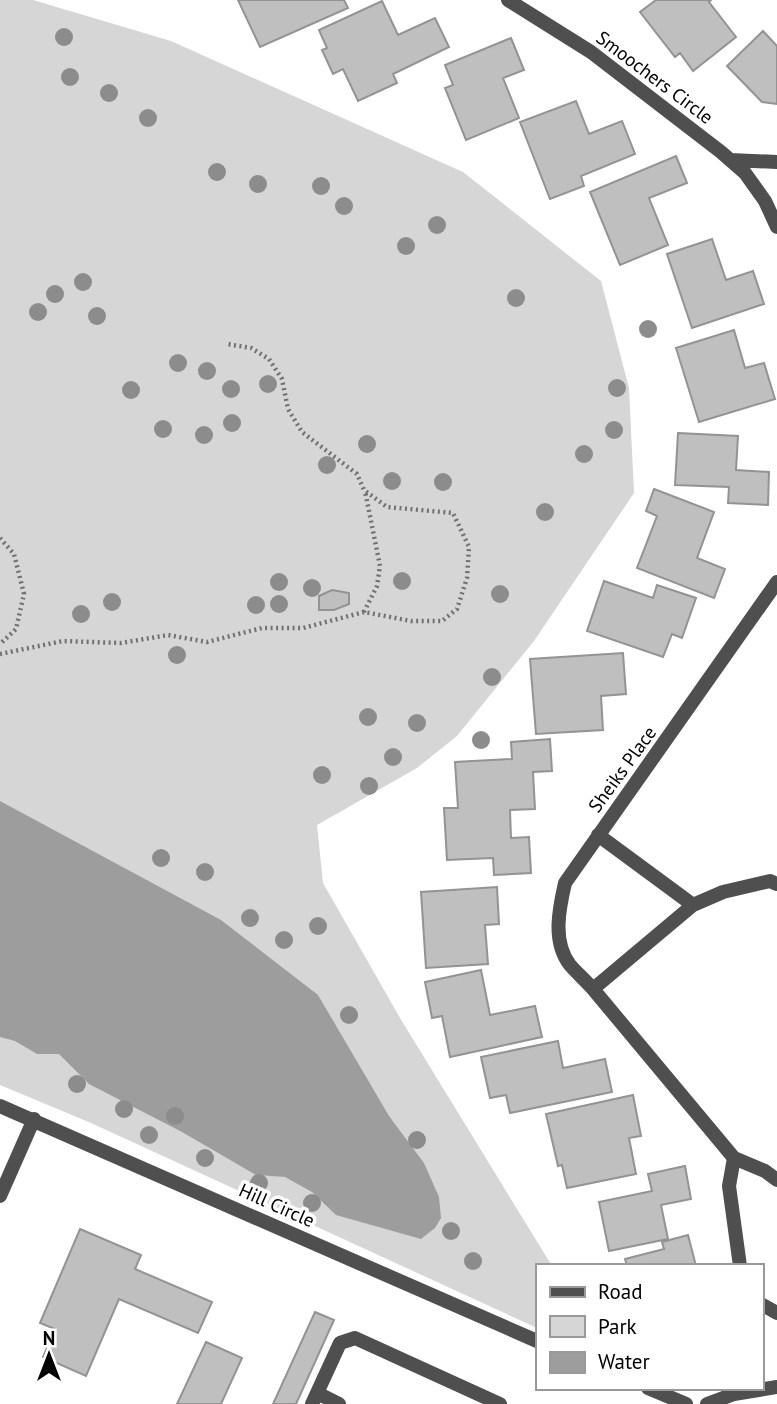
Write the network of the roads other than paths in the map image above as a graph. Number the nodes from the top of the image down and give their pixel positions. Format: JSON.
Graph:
{"nodes":[{"id":1,"x":508,"y":0,"type":"edge"},
{"id":2,"x":730,"y":160,"type":"junction"},
{"id":3,"x":777,"y":162,"type":"edge"},
{"id":4,"x":771,"y":201,"type":"edge"},
{"id":5,"x":777,"y":228,"type":"edge"},
{"id":6,"x":777,"y":582,"type":"edge"},
{"id":7,"x":598,"y":835,"type":"junction"},
{"id":8,"x":775,"y":879,"type":"edge"},
{"id":9,"x":693,"y":905,"type":"junction"},
{"id":10,"x":593,"y":989,"type":"junction"},
{"id":11,"x":0,"y":1106,"type":"edge"},
{"id":12,"x":34,"y":1119,"type":"junction"},
{"id":13,"x":734,"y":1158,"type":"junction"},
{"id":14,"x":777,"y":1180,"type":"edge"},
{"id":15,"x":0,"y":1195,"type":"edge"},
{"id":16,"x":740,"y":1264,"type":"edge"},
{"id":17,"x":536,"y":1342,"type":"edge"},
{"id":18,"x":653,"y":1390,"type":"edge"},
{"id":19,"x":759,"y":1390,"type":"edge"},
{"id":20,"x":314,"y":1399,"type":"edge"},
{"id":21,"x":339,"y":1404,"type":"edge"},
{"id":22,"x":500,"y":1404,"type":"edge"},
{"id":23,"x":686,"y":1404,"type":"edge"},
{"id":24,"x":707,"y":1404,"type":"edge"}],
"edges":[{"from":1,"to":2,"type":"street","name":"Smoochers Circle"},
{"from":2,"to":3,"type":"street"},
{"from":2,"to":4,"type":"street","name":"Smoochers Circle"},
{"from":4,"to":5,"type":"street"},
{"from":6,"to":7,"type":"street","name":"Sheiks Place"},
{"from":7,"to":9,"type":"street"},
{"from":7,"to":10,"type":"street","name":"Sheiks Place"},
{"from":8,"to":9,"type":"street"},
{"from":9,"to":10,"type":"street"},
{"from":10,"to":13,"type":"street","name":"Sheiks Place"},
{"from":11,"to":12,"type":"street","name":"Hill Circle"},
{"from":12,"to":15,"type":"street"},
{"from":12,"to":17,"type":"street","name":"Hill Circle"},
{"from":13,"to":14,"type":"street","name":"Sheiks Place"},
{"from":13,"to":16,"type":"street"},
{"from":18,"to":23,"type":"street"},
{"from":19,"to":24,"type":"street"},
{"from":20,"to":21,"type":"street"},
{"from":20,"to":22,"type":"street"}]}
